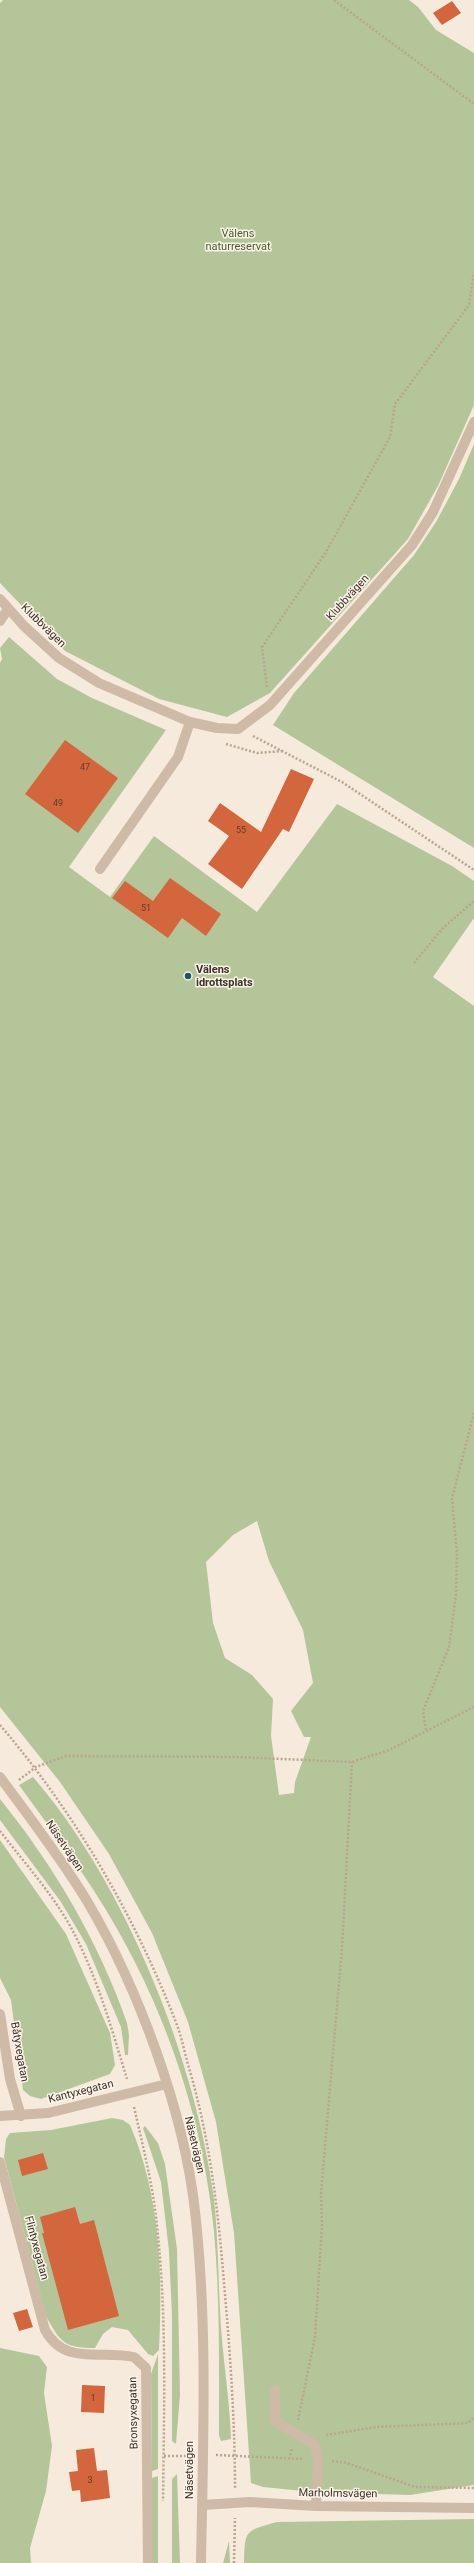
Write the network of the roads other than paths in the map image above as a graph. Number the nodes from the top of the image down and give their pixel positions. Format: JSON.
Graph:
{"nodes":[{"id":1,"x":474,"y":422,"type":"edge"},
{"id":2,"x":0,"y":600,"type":"edge"},
{"id":3,"x":8,"y":609,"type":"junction"},
{"id":4,"x":0,"y":621,"type":"edge"},
{"id":5,"x":190,"y":722,"type":"junction"},
{"id":6,"x":100,"y":869,"type":"dead end"},
{"id":7,"x":0,"y":1777,"type":"edge"},
{"id":8,"x":0,"y":2014,"type":"edge"},
{"id":9,"x":166,"y":2084,"type":"junction"},
{"id":10,"x":0,"y":2116,"type":"edge"},
{"id":11,"x":21,"y":2116,"type":"junction"},
{"id":12,"x":0,"y":2162,"type":"edge"},
{"id":13,"x":51,"y":2340,"type":"joint"},
{"id":14,"x":275,"y":2390,"type":"dead end"},
{"id":15,"x":202,"y":2505,"type":"junction"},
{"id":16,"x":316,"y":2506,"type":"junction"},
{"id":17,"x":474,"y":2508,"type":"edge"},
{"id":18,"x":148,"y":2563,"type":"edge"},
{"id":19,"x":201,"y":2563,"type":"edge"}],
"edges":[{"from":1,"to":5,"type":"street","name":"Klubbvägen"},
{"from":2,"to":3,"type":"street","name":"Klubbvägen"},
{"from":3,"to":4,"type":"street","name":"Klubbvägen"},
{"from":3,"to":5,"type":"street","name":"Klubbvägen"},
{"from":5,"to":6,"type":"street"},
{"from":7,"to":9,"type":"street","name":"Näsetvägen"},
{"from":8,"to":11,"type":"street","name":"Båtyxegatan"},
{"from":9,"to":11,"type":"street","name":"Kantyxegatan"},
{"from":9,"to":15,"type":"street","name":"Näsetvägen"},
{"from":10,"to":11,"type":"street","name":"Kantyxegatan"},
{"from":12,"to":13,"type":"street","name":"Flintyxegatan"},
{"from":13,"to":18,"type":"street","name":"Bronsyxegatan"},
{"from":14,"to":16,"type":"street"},
{"from":15,"to":16,"type":"street","name":"Marholmsvägen"},
{"from":15,"to":19,"type":"street","name":"Näsetvägen"},
{"from":16,"to":17,"type":"street","name":"Marholmsvägen"}]}
